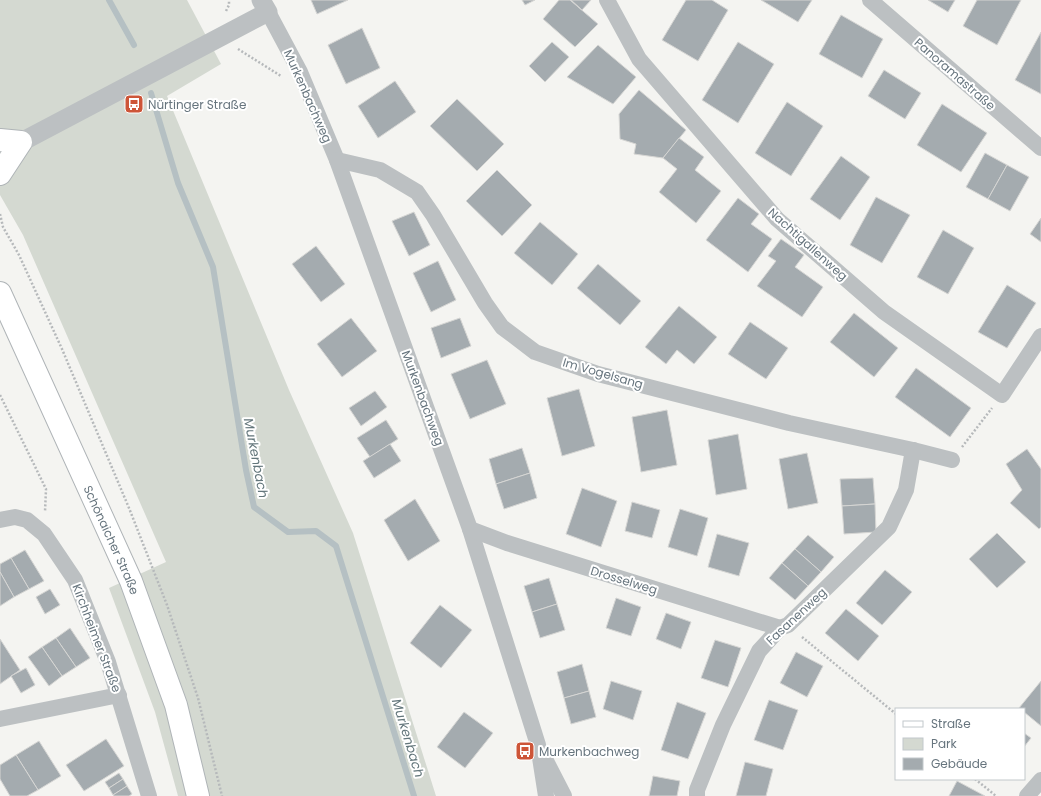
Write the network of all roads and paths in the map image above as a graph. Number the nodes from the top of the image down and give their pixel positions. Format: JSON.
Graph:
{"nodes":[{"id":1,"x":607,"y":0,"type":"edge"},
{"id":2,"x":870,"y":0,"type":"edge"},
{"id":3,"x":265,"y":6,"type":"edge"},
{"id":4,"x":227,"y":34,"type":"junction"},
{"id":5,"x":285,"y":79,"type":"dead end"},
{"id":6,"x":0,"y":140,"type":"edge"},
{"id":7,"x":21,"y":142,"type":"junction"},
{"id":8,"x":1041,"y":148,"type":"edge"},
{"id":9,"x":0,"y":154,"type":"edge"},
{"id":10,"x":337,"y":160,"type":"junction"},
{"id":11,"x":0,"y":174,"type":"edge"},
{"id":12,"x":0,"y":214,"type":"edge"},
{"id":13,"x":0,"y":293,"type":"edge"},
{"id":14,"x":1041,"y":336,"type":"edge"},
{"id":15,"x":0,"y":395,"type":"edge"},
{"id":16,"x":1002,"y":395,"type":"junction"},
{"id":17,"x":913,"y":450,"type":"junction"},
{"id":18,"x":952,"y":460,"type":"joint"},
{"id":19,"x":0,"y":520,"type":"edge"},
{"id":20,"x":470,"y":529,"type":"junction"},
{"id":21,"x":44,"y":534,"type":"junction"},
{"id":22,"x":784,"y":626,"type":"junction"},
{"id":23,"x":119,"y":695,"type":"junction"},
{"id":24,"x":895,"y":713,"type":"edge"},
{"id":25,"x":0,"y":719,"type":"edge"},
{"id":26,"x":538,"y":745,"type":"junction"},
{"id":27,"x":976,"y":780,"type":"edge"},
{"id":28,"x":1041,"y":780,"type":"edge"},
{"id":29,"x":1031,"y":795,"type":"edge"},
{"id":30,"x":149,"y":796,"type":"edge"},
{"id":31,"x":198,"y":796,"type":"edge"},
{"id":32,"x":222,"y":796,"type":"edge"},
{"id":33,"x":546,"y":796,"type":"edge"},
{"id":34,"x":564,"y":796,"type":"edge"},
{"id":35,"x":697,"y":796,"type":"edge"},
{"id":36,"x":996,"y":796,"type":"edge"}],
"edges":[{"from":1,"to":16,"type":"street","name":"Nachtigallenweg"},
{"from":2,"to":8,"type":"street","name":"Panoramastraße"},
{"from":3,"to":4,"type":"street","name":"Murkenbachweg"},
{"from":3,"to":10,"type":"street","name":"Murkenbachweg"},
{"from":4,"to":5,"type":"path"},
{"from":4,"to":7,"type":"street","name":"Murkenbachweg"},
{"from":6,"to":7,"type":"main road"},
{"from":7,"to":9,"type":"street","name":"Murkenbachweg"},
{"from":7,"to":11,"type":"main road"},
{"from":10,"to":17,"type":"street","name":"Im Vogelsang"},
{"from":10,"to":20,"type":"street","name":"Murkenbachweg"},
{"from":12,"to":32,"type":"path"},
{"from":13,"to":31,"type":"main road","name":"Schönaicher Straße"},
{"from":14,"to":16,"type":"street"},
{"from":15,"to":21,"type":"path"},
{"from":16,"to":18,"type":"path"},
{"from":17,"to":18,"type":"street","name":"Im Vogelsang"},
{"from":17,"to":22,"type":"street","name":"Fasanenweg"},
{"from":19,"to":21,"type":"street","name":"Kirchheimer Straße"},
{"from":20,"to":22,"type":"street","name":"Drosselweg"},
{"from":20,"to":26,"type":"street","name":"Murkenbachweg"},
{"from":21,"to":23,"type":"street","name":"Kirchheimer Straße"},
{"from":22,"to":24,"type":"path"},
{"from":22,"to":35,"type":"street","name":"Fasanenweg"},
{"from":23,"to":25,"type":"street"},
{"from":23,"to":30,"type":"street","name":"Kirchheimer Straße"},
{"from":26,"to":33,"type":"street","name":"Murkenbachweg"},
{"from":26,"to":34,"type":"street"},
{"from":27,"to":36,"type":"path"},
{"from":28,"to":29,"type":"street"}]}
